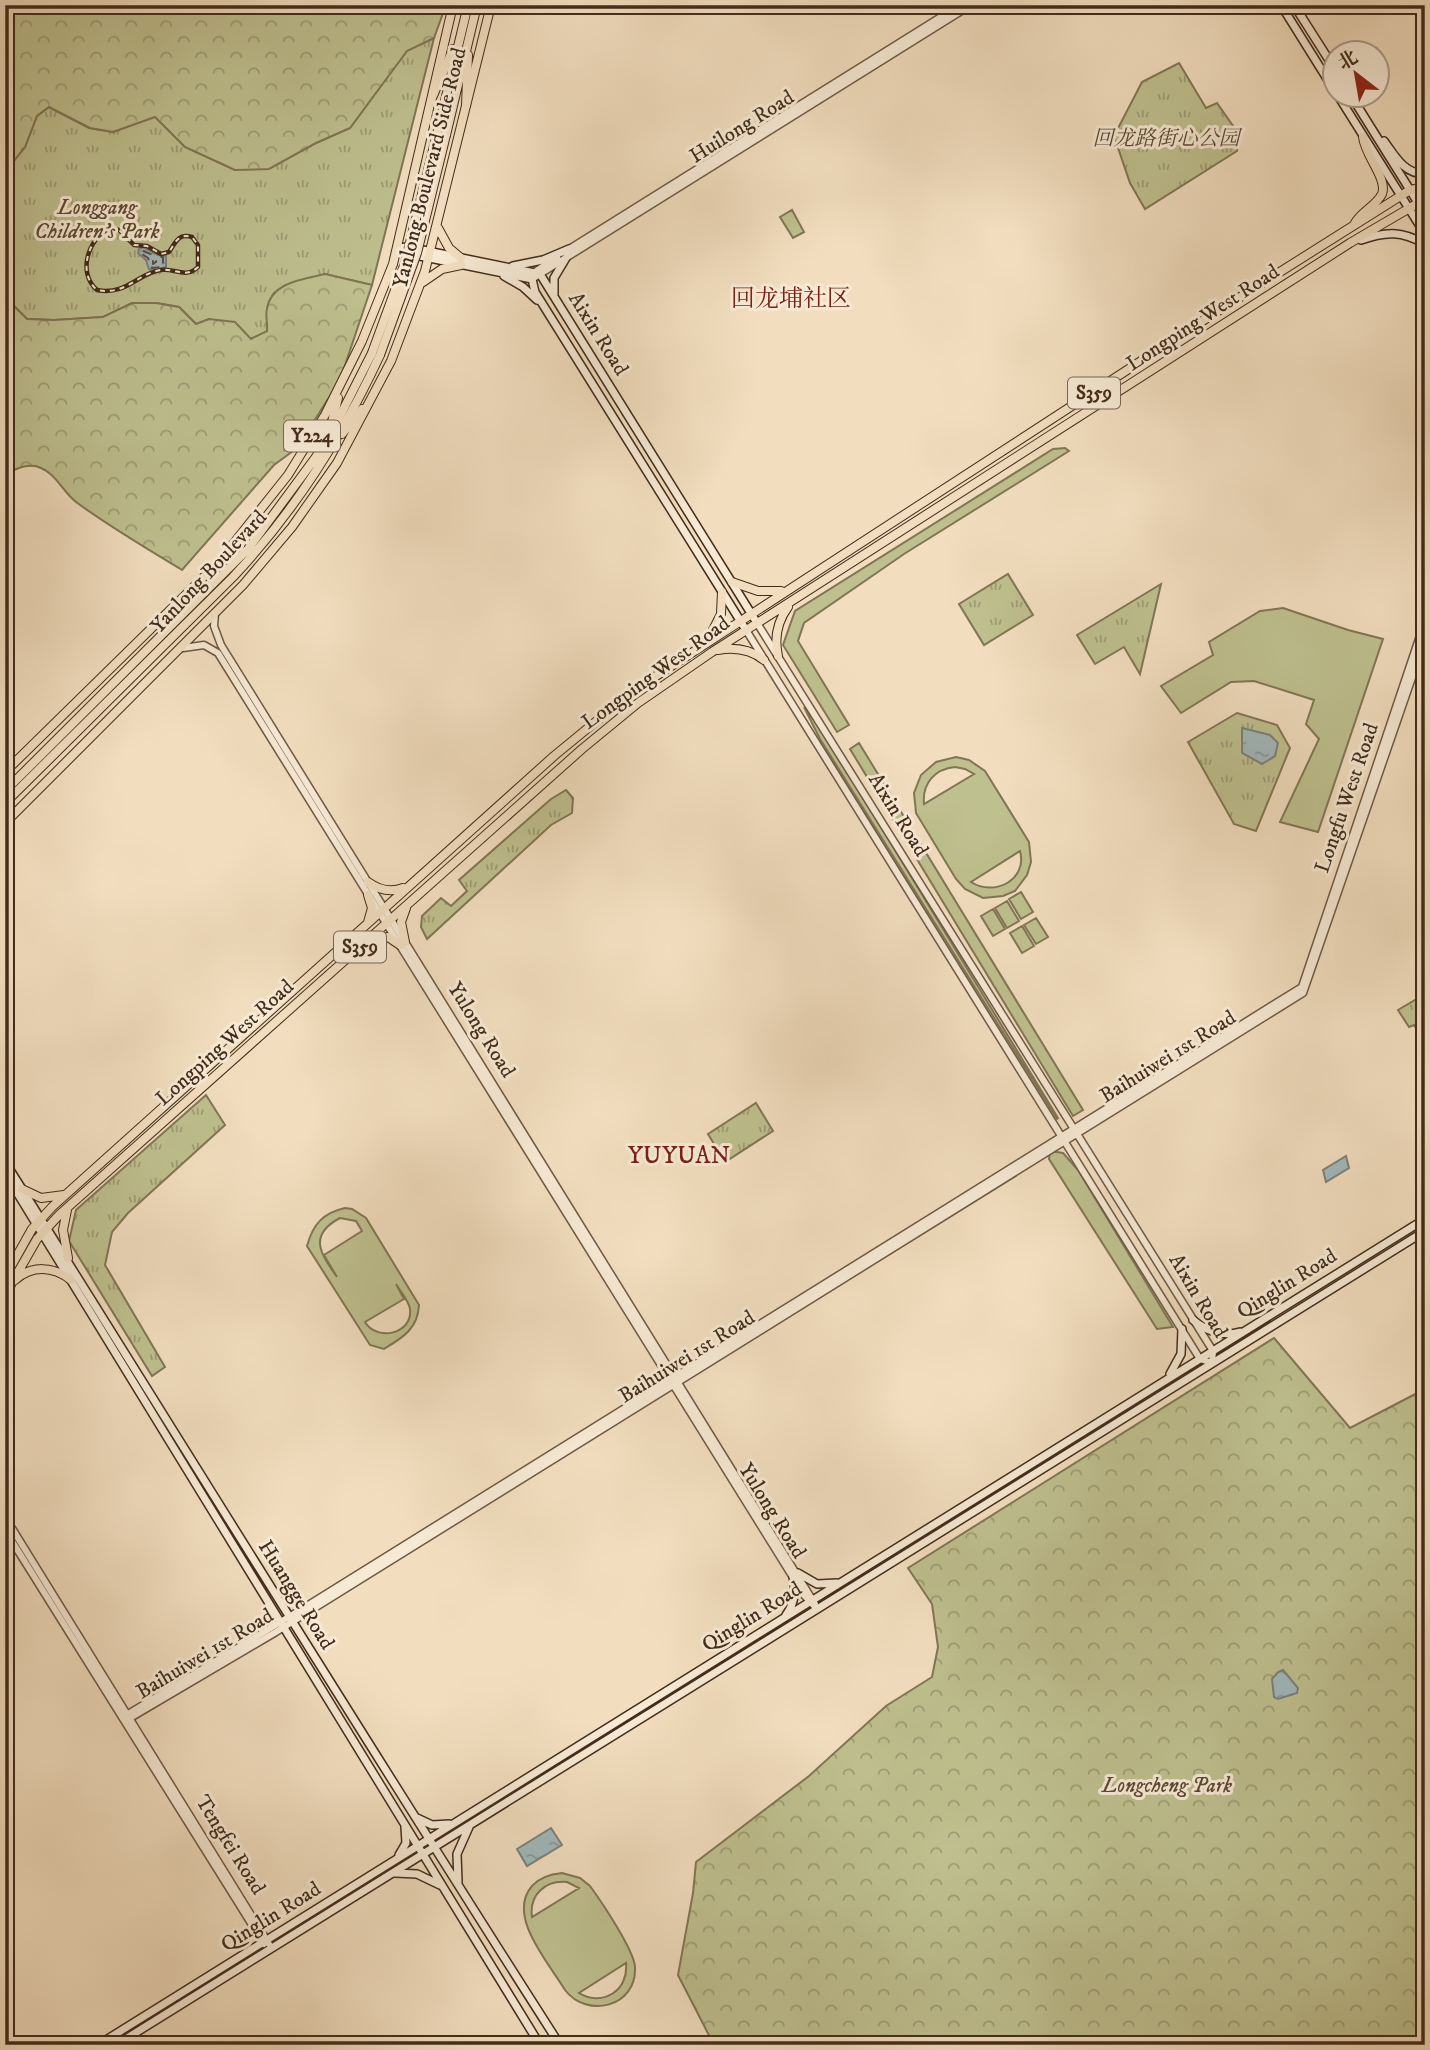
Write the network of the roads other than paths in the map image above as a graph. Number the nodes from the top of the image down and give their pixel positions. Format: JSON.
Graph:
{"nodes":[{"id":1,"x":453,"y":5,"type":"edge"},
{"id":2,"x":468,"y":5,"type":"edge"},
{"id":3,"x":477,"y":5,"type":"edge"},
{"id":4,"x":491,"y":5,"type":"edge"},
{"id":5,"x":951,"y":5,"type":"edge"},
{"id":6,"x":960,"y":5,"type":"edge"},
{"id":7,"x":1281,"y":5,"type":"edge"},
{"id":8,"x":1294,"y":5,"type":"edge"},
{"id":9,"x":970,"y":6,"type":"edge"},
{"id":10,"x":944,"y":15,"type":"junction"},
{"id":11,"x":466,"y":31,"type":"junction"},
{"id":12,"x":1322,"y":50,"type":"edge"},
{"id":13,"x":1322,"y":71,"type":"edge"},
{"id":14,"x":432,"y":97,"type":"junction"},
{"id":15,"x":466,"y":105,"type":"junction"},
{"id":16,"x":1345,"y":108,"type":"edge"},
{"id":17,"x":1359,"y":108,"type":"edge"},
{"id":18,"x":1373,"y":130,"type":"junction"},
{"id":19,"x":1363,"y":137,"type":"junction"},
{"id":20,"x":1425,"y":174,"type":"edge"},
{"id":21,"x":1425,"y":187,"type":"edge"},
{"id":22,"x":1410,"y":190,"type":"junction"},
{"id":23,"x":1400,"y":196,"type":"junction"},
{"id":24,"x":1421,"y":201,"type":"edge"},
{"id":25,"x":1408,"y":209,"type":"junction"},
{"id":26,"x":407,"y":211,"type":"junction"},
{"id":27,"x":1425,"y":214,"type":"edge"},
{"id":28,"x":439,"y":221,"type":"junction"},
{"id":29,"x":1353,"y":226,"type":"junction"},
{"id":30,"x":1425,"y":234,"type":"edge"},
{"id":31,"x":1350,"y":243,"type":"junction"},
{"id":32,"x":1425,"y":244,"type":"edge"},
{"id":33,"x":397,"y":248,"type":"junction"},
{"id":34,"x":569,"y":249,"type":"junction"},
{"id":35,"x":430,"y":255,"type":"junction"},
{"id":36,"x":566,"y":258,"type":"junction"},
{"id":37,"x":461,"y":261,"type":"junction"},
{"id":38,"x":505,"y":267,"type":"junction"},
{"id":39,"x":494,"y":271,"type":"junction"},
{"id":40,"x":535,"y":275,"type":"junction"},
{"id":41,"x":421,"y":284,"type":"junction"},
{"id":42,"x":384,"y":289,"type":"junction"},
{"id":43,"x":416,"y":298,"type":"junction"},
{"id":44,"x":555,"y":298,"type":"junction"},
{"id":45,"x":547,"y":312,"type":"junction"},
{"id":46,"x":341,"y":385,"type":"junction"},
{"id":47,"x":373,"y":396,"type":"junction"},
{"id":48,"x":332,"y":440,"type":"junction"},
{"id":49,"x":732,"y":582,"type":"junction"},
{"id":50,"x":787,"y":589,"type":"junction"},
{"id":51,"x":737,"y":590,"type":"junction"},
{"id":52,"x":723,"y":594,"type":"junction"},
{"id":53,"x":794,"y":599,"type":"junction"},
{"id":54,"x":215,"y":613,"type":"junction"},
{"id":55,"x":751,"y":613,"type":"junction"},
{"id":56,"x":740,"y":620,"type":"junction"},
{"id":57,"x":1425,"y":621,"type":"edge"},
{"id":58,"x":757,"y":623,"type":"junction"},
{"id":59,"x":746,"y":630,"type":"junction"},
{"id":60,"x":1425,"y":640,"type":"edge"},
{"id":61,"x":702,"y":645,"type":"junction"},
{"id":62,"x":178,"y":650,"type":"junction"},
{"id":63,"x":712,"y":652,"type":"junction"},
{"id":64,"x":778,"y":656,"type":"junction"},
{"id":65,"x":764,"y":660,"type":"junction"},
{"id":66,"x":5,"y":772,"type":"edge"},
{"id":67,"x":5,"y":791,"type":"edge"},
{"id":68,"x":5,"y":803,"type":"edge"},
{"id":69,"x":5,"y":823,"type":"edge"},
{"id":70,"x":368,"y":882,"type":"junction"},
{"id":71,"x":412,"y":883,"type":"junction"},
{"id":72,"x":368,"y":894,"type":"junction"},
{"id":73,"x":410,"y":902,"type":"junction"},
{"id":74,"x":382,"y":911,"type":"junction"},
{"id":75,"x":389,"y":921,"type":"junction"},
{"id":76,"x":368,"y":923,"type":"junction"},
{"id":77,"x":364,"y":943,"type":"junction"},
{"id":78,"x":402,"y":943,"type":"junction"},
{"id":79,"x":1302,"y":990,"type":"junction"},
{"id":80,"x":250,"y":1029,"type":"junction"},
{"id":81,"x":258,"y":1037,"type":"junction"},
{"id":82,"x":1075,"y":1132,"type":"junction"},
{"id":83,"x":1064,"y":1139,"type":"junction"},
{"id":84,"x":109,"y":1156,"type":"junction"},
{"id":85,"x":5,"y":1161,"type":"edge"},
{"id":86,"x":116,"y":1164,"type":"junction"},
{"id":87,"x":5,"y":1173,"type":"edge"},
{"id":88,"x":22,"y":1189,"type":"junction"},
{"id":89,"x":67,"y":1194,"type":"junction"},
{"id":90,"x":69,"y":1205,"type":"junction"},
{"id":91,"x":1425,"y":1219,"type":"edge"},
{"id":92,"x":39,"y":1221,"type":"junction"},
{"id":93,"x":45,"y":1229,"type":"junction"},
{"id":94,"x":1425,"y":1230,"type":"edge"},
{"id":95,"x":68,"y":1258,"type":"junction"},
{"id":96,"x":9,"y":1280,"type":"edge"},
{"id":97,"x":71,"y":1280,"type":"junction"},
{"id":98,"x":5,"y":1295,"type":"edge"},
{"id":99,"x":1193,"y":1320,"type":"junction"},
{"id":100,"x":1182,"y":1329,"type":"junction"},
{"id":101,"x":1247,"y":1330,"type":"junction"},
{"id":102,"x":1213,"y":1351,"type":"junction"},
{"id":103,"x":1200,"y":1359,"type":"junction"},
{"id":104,"x":1212,"y":1363,"type":"junction"},
{"id":105,"x":675,"y":1381,"type":"junction"},
{"id":106,"x":1163,"y":1382,"type":"junction"},
{"id":107,"x":5,"y":1517,"type":"edge"},
{"id":108,"x":5,"y":1530,"type":"edge"},
{"id":109,"x":795,"y":1575,"type":"junction"},
{"id":110,"x":844,"y":1581,"type":"junction"},
{"id":111,"x":811,"y":1601,"type":"junction"},
{"id":112,"x":817,"y":1609,"type":"junction"},
{"id":113,"x":290,"y":1619,"type":"junction"},
{"id":114,"x":782,"y":1619,"type":"junction"},
{"id":115,"x":282,"y":1625,"type":"junction"},
{"id":116,"x":736,"y":1648,"type":"junction"},
{"id":117,"x":741,"y":1656,"type":"junction"},
{"id":118,"x":128,"y":1718,"type":"junction"},
{"id":119,"x":507,"y":1790,"type":"junction"},
{"id":120,"x":512,"y":1799,"type":"junction"},
{"id":121,"x":412,"y":1813,"type":"junction"},
{"id":122,"x":402,"y":1819,"type":"junction"},
{"id":123,"x":457,"y":1821,"type":"junction"},
{"id":124,"x":471,"y":1824,"type":"junction"},
{"id":125,"x":428,"y":1839,"type":"junction"},
{"id":126,"x":418,"y":1846,"type":"junction"},
{"id":127,"x":433,"y":1847,"type":"junction"},
{"id":128,"x":423,"y":1854,"type":"junction"},
{"id":129,"x":392,"y":1862,"type":"junction"},
{"id":130,"x":388,"y":1876,"type":"junction"},
{"id":131,"x":445,"y":1889,"type":"junction"},
{"id":132,"x":460,"y":1889,"type":"junction"},
{"id":133,"x":265,"y":1941,"type":"junction"},
{"id":134,"x":270,"y":1949,"type":"junction"},
{"id":135,"x":98,"y":2045,"type":"edge"},
{"id":136,"x":116,"y":2045,"type":"edge"},
{"id":137,"x":540,"y":2045,"type":"edge"},
{"id":138,"x":560,"y":2045,"type":"edge"}],
"edges":[{"from":1,"to":14,"type":"main road","name":"Yanlong Boulevard Side Road","number":"Y224"},
{"from":2,"to":11,"type":"main road","name":"Yanlong Boulevard"},
{"from":3,"to":11,"type":"main road","name":"Yanlong Boulevard"},
{"from":4,"to":15,"type":"main road","name":"Yanlong Boulevard Side Road"},
{"from":5,"to":10,"type":"street"},
{"from":6,"to":10,"type":"street","name":"Huilong Road"},
{"from":7,"to":13,"type":"main road"},
{"from":8,"to":12,"type":"main road"},
{"from":9,"to":36,"type":"street","name":"Huilong Road"},
{"from":10,"to":34,"type":"street","name":"Huilong Road"},
{"from":11,"to":14,"type":"main road"},
{"from":11,"to":15,"type":"main road"},
{"from":11,"to":48,"type":"main road","name":"Yanlong Boulevard","bridge":true},
{"from":14,"to":26,"type":"main road","name":"Yanlong Boulevard Side Road","number":"Y224"},
{"from":15,"to":28,"type":"main road","name":"Yanlong Boulevard Side Road"},
{"from":16,"to":19,"type":"main road"},
{"from":17,"to":18,"type":"main road"},
{"from":18,"to":20,"type":"main road"},
{"from":18,"to":22,"type":"main road"},
{"from":19,"to":23,"type":"main road"},
{"from":19,"to":29,"type":"main road"},
{"from":21,"to":22,"type":"main road","name":"Longping West Road","number":"S359"},
{"from":22,"to":23,"type":"main road","name":"Longping West Road","number":"S359"},
{"from":22,"to":24,"type":"main road"},
{"from":23,"to":25,"type":"main road"},
{"from":23,"to":29,"type":"main road","name":"Longping West Road","number":"S359"},
{"from":24,"to":25,"type":"main road","name":"Longping West Road","number":"S359"},
{"from":24,"to":27,"type":"main road"},
{"from":25,"to":30,"type":"main road"},
{"from":25,"to":31,"type":"main road","name":"Longping West Road","number":"S359"},
{"from":26,"to":28,"type":"main road"},
{"from":26,"to":33,"type":"main road","name":"Yanlong Boulevard Side Road","number":"Y224"},
{"from":28,"to":35,"type":"main road","name":"Yanlong Boulevard Side Road"},
{"from":28,"to":37,"type":"main road"},
{"from":29,"to":50,"type":"main road","name":"Longping West Road","number":"S359"},
{"from":31,"to":32,"type":"main road"},
{"from":31,"to":53,"type":"main road","name":"Longping West Road","number":"S359"},
{"from":33,"to":35,"type":"main road"},
{"from":33,"to":42,"type":"main road","name":"Yanlong Boulevard Side Road","number":"Y224"},
{"from":34,"to":38,"type":"main road"},
{"from":34,"to":40,"type":"street","name":"Huilong Road"},
{"from":35,"to":37,"type":"main road"},
{"from":35,"to":41,"type":"main road","name":"Yanlong Boulevard Side Road"},
{"from":36,"to":40,"type":"street","name":"Huilong Road"},
{"from":36,"to":44,"type":"main road"},
{"from":37,"to":38,"type":"main road"},
{"from":37,"to":39,"type":"main road"},
{"from":37,"to":41,"type":"main road"},
{"from":38,"to":40,"type":"main road"},
{"from":39,"to":40,"type":"main road"},
{"from":39,"to":45,"type":"main road"},
{"from":40,"to":44,"type":"main road","name":"Aixin Road"},
{"from":40,"to":45,"type":"main road","name":"Aixin Road"},
{"from":41,"to":43,"type":"main road","name":"Yanlong Boulevard Side Road"},
{"from":42,"to":43,"type":"main road"},
{"from":42,"to":46,"type":"main road","name":"Yanlong Boulevard Side Road","number":"Y224"},
{"from":43,"to":47,"type":"main road","name":"Yanlong Boulevard Side Road"},
{"from":44,"to":49,"type":"main road","name":"Aixin Road"},
{"from":45,"to":52,"type":"main road","name":"Aixin Road"},
{"from":46,"to":48,"type":"main road"},
{"from":46,"to":66,"type":"main road","name":"Yanlong Boulevard Side Road","number":"Y224"},
{"from":47,"to":48,"type":"main road"},
{"from":47,"to":54,"type":"main road","name":"Yanlong Boulevard Side Road"},
{"from":48,"to":67,"type":"main road","name":"Yanlong Boulevard"},
{"from":48,"to":68,"type":"main road","name":"Yanlong Boulevard"},
{"from":49,"to":50,"type":"main road"},
{"from":49,"to":51,"type":"main road","name":"Aixin Road"},
{"from":50,"to":55,"type":"main road","name":"Longping West Road","number":"S359"},
{"from":51,"to":52,"type":"main road"},
{"from":51,"to":55,"type":"main road","name":"Aixin Road"},
{"from":52,"to":56,"type":"main road","name":"Aixin Road"},
{"from":52,"to":61,"type":"main road"},
{"from":53,"to":58,"type":"main road","name":"Longping West Road","number":"S359"},
{"from":53,"to":64,"type":"main road"},
{"from":54,"to":62,"type":"main road","name":"Yanlong Boulevard Side Road"},
{"from":54,"to":70,"type":"street","name":"Yulong Road"},
{"from":55,"to":56,"type":"main road","name":"Longping West Road","number":"S359"},
{"from":55,"to":58,"type":"main road","name":"Aixin Road"},
{"from":56,"to":59,"type":"main road","name":"Aixin Road"},
{"from":56,"to":61,"type":"main road","name":"Longping West Road","number":"S359"},
{"from":57,"to":79,"type":"street","name":"Longfu West Road"},
{"from":58,"to":59,"type":"main road","name":"Longping West Road","number":"S359"},
{"from":58,"to":64,"type":"street","name":"Aixin Road"},
{"from":59,"to":63,"type":"main road","name":"Longping West Road","number":"S359"},
{"from":59,"to":65,"type":"street","name":"Aixin Road"},
{"from":60,"to":79,"type":"street","name":"Longfu West Road"},
{"from":61,"to":71,"type":"main road","name":"Longping West Road","number":"S359"},
{"from":62,"to":69,"type":"main road","name":"Yanlong Boulevard Side Road"},
{"from":62,"to":72,"type":"street","name":"Yulong Road"},
{"from":63,"to":65,"type":"main road"},
{"from":63,"to":73,"type":"main road","name":"Longping West Road","number":"S359"},
{"from":64,"to":82,"type":"street","name":"Aixin Road"},
{"from":65,"to":83,"type":"street","name":"Aixin Road"},
{"from":70,"to":71,"type":"main road"},
{"from":70,"to":74,"type":"street","name":"Yulong Road"},
{"from":71,"to":74,"type":"main road","name":"Longping West Road","number":"S359"},
{"from":72,"to":74,"type":"street","name":"Yulong Road"},
{"from":72,"to":76,"type":"main road"},
{"from":73,"to":75,"type":"main road","name":"Longping West Road","number":"S359"},
{"from":73,"to":78,"type":"main road"},
{"from":74,"to":75,"type":"street","name":"Yulong Road"},
{"from":74,"to":76,"type":"main road","name":"Longping West Road","number":"S359"},
{"from":75,"to":77,"type":"main road","name":"Longping West Road","number":"S359"},
{"from":75,"to":78,"type":"street","name":"Yulong Road"},
{"from":76,"to":80,"type":"main road","name":"Longping West Road","number":"S359"},
{"from":77,"to":78,"type":"main road"},
{"from":77,"to":81,"type":"main road","name":"Longping West Road","number":"S359"},
{"from":78,"to":105,"type":"street","name":"Yulong Road"},
{"from":79,"to":82,"type":"street","name":"Baihuiwei 1st Road"},
{"from":80,"to":81,"type":"main road"},
{"from":80,"to":84,"type":"main road","name":"Longping West Road","number":"S359"},
{"from":81,"to":86,"type":"main road","name":"Longping West Road","number":"S359"},
{"from":82,"to":83,"type":"street","name":"Baihuiwei 1st Road"},
{"from":82,"to":99,"type":"street","name":"Aixin Road"},
{"from":83,"to":100,"type":"street","name":"Aixin Road"},
{"from":83,"to":105,"type":"street","name":"Baihuiwei 1st Road"},
{"from":84,"to":86,"type":"main road"},
{"from":84,"to":89,"type":"main road","name":"Longping West Road","number":"S359"},
{"from":85,"to":88,"type":"main road","name":"Huangge Road"},
{"from":86,"to":90,"type":"main road","name":"Longping West Road","number":"S359"},
{"from":87,"to":92,"type":"main road","name":"Huangge Road"},
{"from":88,"to":89,"type":"main road"},
{"from":88,"to":92,"type":"main road","name":"Huangge Road"},
{"from":89,"to":92,"type":"main road","name":"Longping West Road","number":"S359"},
{"from":90,"to":93,"type":"main road","name":"Longping West Road","number":"S359"},
{"from":90,"to":95,"type":"main road"},
{"from":91,"to":101,"type":"main road","name":"Qinglin Road"},
{"from":92,"to":93,"type":"main road","name":"Huangge Road"},
{"from":92,"to":96,"type":"main road","name":"Longping West Road","number":"S359"},
{"from":93,"to":95,"type":"main road","name":"Huangge Road"},
{"from":93,"to":96,"type":"main road","name":"Longping West Road","number":"S359"},
{"from":93,"to":97,"type":"main road","name":"Huangge Road"},
{"from":94,"to":104,"type":"main road","name":"Qinglin Road"},
{"from":95,"to":113,"type":"main road","name":"Huangge Road"},
{"from":96,"to":97,"type":"main road"},
{"from":96,"to":98,"type":"main road","name":"Longping West Road","number":"S359"},
{"from":97,"to":115,"type":"main road","name":"Huangge Road"},
{"from":99,"to":101,"type":"main road"},
{"from":99,"to":102,"type":"street","name":"Aixin Road"},
{"from":100,"to":103,"type":"street","name":"Aixin Road"},
{"from":100,"to":106,"type":"main road"},
{"from":101,"to":102,"type":"main road","name":"Qinglin Road"},
{"from":102,"to":103,"type":"main road","name":"Qinglin Road"},
{"from":102,"to":104,"type":"street","name":"Aixin Road"},
{"from":103,"to":104,"type":"street","name":"Aixin Road"},
{"from":103,"to":106,"type":"main road","name":"Qinglin Road"},
{"from":104,"to":112,"type":"main road","name":"Qinglin Road"},
{"from":105,"to":109,"type":"street","name":"Yulong Road"},
{"from":105,"to":113,"type":"street","name":"Baihuiwei 1st Road"},
{"from":106,"to":110,"type":"main road","name":"Qinglin Road"},
{"from":107,"to":118,"type":"street","name":"Tengfei Road"},
{"from":108,"to":118,"type":"street","name":"Tengfei Road"},
{"from":109,"to":110,"type":"main road"},
{"from":109,"to":111,"type":"street","name":"Yulong Road"},
{"from":109,"to":114,"type":"main road"},
{"from":110,"to":111,"type":"main road","name":"Qinglin Road"},
{"from":111,"to":112,"type":"street","name":"Yulong Road"},
{"from":111,"to":114,"type":"main road","name":"Qinglin Road"},
{"from":112,"to":117,"type":"main road","name":"Qinglin Road"},
{"from":113,"to":115,"type":"street","name":"Baihuiwei 1st Road"},
{"from":113,"to":121,"type":"main road","name":"Huangge Road"},
{"from":114,"to":116,"type":"main road","name":"Qinglin Road"},
{"from":115,"to":118,"type":"street","name":"Baihuiwei 1st Road"},
{"from":115,"to":122,"type":"main road","name":"Huangge Road"},
{"from":116,"to":117,"type":"street"},
{"from":116,"to":119,"type":"main road","name":"Qinglin Road"},
{"from":117,"to":120,"type":"main road","name":"Qinglin Road"},
{"from":118,"to":133,"type":"street","name":"Tengfei Road"},
{"from":119,"to":120,"type":"main road"},
{"from":119,"to":123,"type":"main road","name":"Qinglin Road"},
{"from":120,"to":124,"type":"main road","name":"Qinglin Road"},
{"from":121,"to":123,"type":"main road"},
{"from":121,"to":125,"type":"main road","name":"Huangge Road"},
{"from":122,"to":126,"type":"main road","name":"Huangge Road"},
{"from":122,"to":129,"type":"main road"},
{"from":123,"to":125,"type":"main road","name":"Qinglin Road"},
{"from":124,"to":127,"type":"main road","name":"Qinglin Road"},
{"from":124,"to":132,"type":"main road"},
{"from":125,"to":126,"type":"main road","name":"Qinglin Road"},
{"from":125,"to":127,"type":"main road","name":"Huangge Road"},
{"from":126,"to":128,"type":"main road","name":"Huangge Road"},
{"from":126,"to":129,"type":"main road","name":"Qinglin Road"},
{"from":127,"to":128,"type":"main road","name":"Qinglin Road"},
{"from":127,"to":132,"type":"main road","name":"Huangge Road"},
{"from":128,"to":130,"type":"main road","name":"Qinglin Road"},
{"from":128,"to":131,"type":"main road","name":"Huangge Road"},
{"from":129,"to":133,"type":"main road","name":"Qinglin Road"},
{"from":130,"to":131,"type":"main road"},
{"from":130,"to":134,"type":"main road","name":"Qinglin Road"},
{"from":131,"to":137,"type":"main road","name":"Huangge Road"},
{"from":132,"to":138,"type":"main road","name":"Huangge Road"},
{"from":133,"to":134,"type":"street","name":"Tengfei Road"},
{"from":133,"to":135,"type":"main road","name":"Qinglin Road"},
{"from":134,"to":136,"type":"main road","name":"Qinglin Road"}]}
